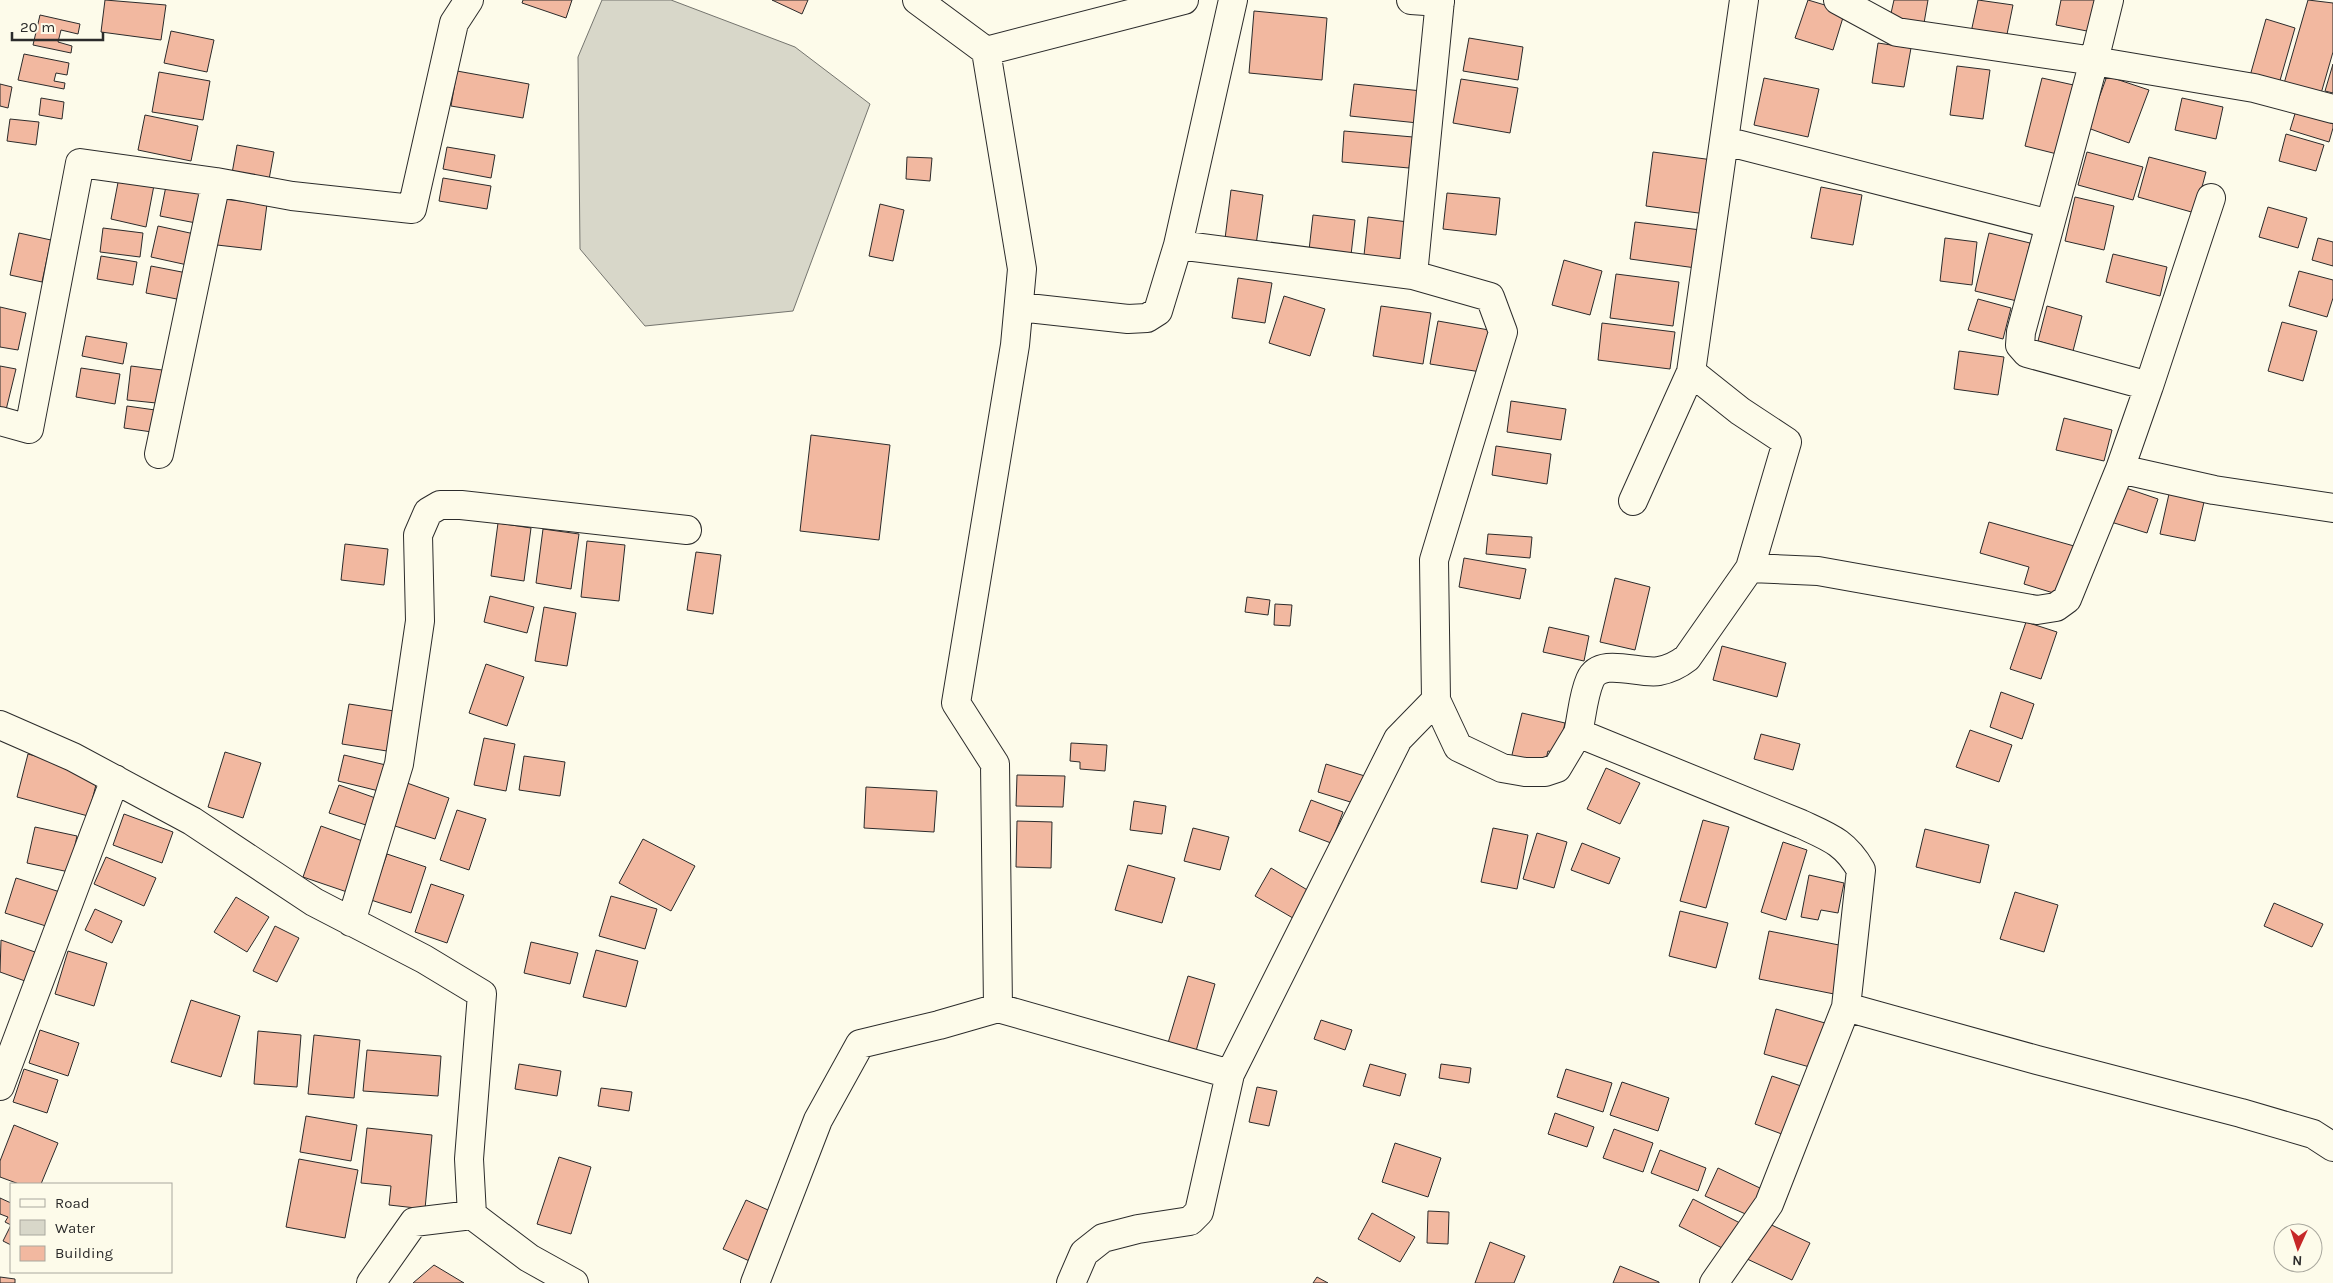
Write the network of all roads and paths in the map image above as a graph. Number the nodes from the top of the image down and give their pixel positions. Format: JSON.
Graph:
{"nodes":[{"id":1,"x":469,"y":0,"type":"edge"},
{"id":2,"x":917,"y":0,"type":"edge"},
{"id":3,"x":1184,"y":0,"type":"edge"},
{"id":4,"x":1233,"y":0,"type":"edge"},
{"id":5,"x":1411,"y":0,"type":"edge"},
{"id":6,"x":1744,"y":0,"type":"edge"},
{"id":7,"x":1838,"y":0,"type":"edge"},
{"id":8,"x":2109,"y":0,"type":"edge"},
{"id":9,"x":1440,"y":1,"type":"edge"},
{"id":10,"x":986,"y":51,"type":"junction"},
{"id":11,"x":2094,"y":61,"type":"junction"},
{"id":12,"x":2333,"y":108,"type":"edge"},
{"id":13,"x":1725,"y":141,"type":"junction"},
{"id":14,"x":216,"y":182,"type":"junction"},
{"id":15,"x":2211,"y":198,"type":"dead end"},
{"id":16,"x":2050,"y":224,"type":"junction"},
{"id":17,"x":1178,"y":245,"type":"junction"},
{"id":18,"x":1413,"y":276,"type":"junction"},
{"id":19,"x":1019,"y":307,"type":"junction"},
{"id":20,"x":1691,"y":372,"type":"junction"},
{"id":21,"x":2149,"y":386,"type":"junction"},
{"id":22,"x":0,"y":421,"type":"edge"},
{"id":23,"x":159,"y":454,"type":"dead end"},
{"id":24,"x":2120,"y":469,"type":"junction"},
{"id":25,"x":1633,"y":501,"type":"dead end"},
{"id":26,"x":2333,"y":508,"type":"edge"},
{"id":27,"x":687,"y":530,"type":"dead end"},
{"id":28,"x":1750,"y":568,"type":"junction"},
{"id":29,"x":1436,"y":700,"type":"junction"},
{"id":30,"x":0,"y":725,"type":"edge"},
{"id":31,"x":1578,"y":733,"type":"junction"},
{"id":32,"x":115,"y":779,"type":"junction"},
{"id":33,"x":351,"y":922,"type":"junction"},
{"id":34,"x":1846,"y":1007,"type":"junction"},
{"id":35,"x":998,"y":1008,"type":"junction"},
{"id":36,"x":1230,"y":1074,"type":"junction"},
{"id":37,"x":0,"y":1086,"type":"edge"},
{"id":38,"x":2333,"y":1147,"type":"edge"},
{"id":39,"x":472,"y":1215,"type":"junction"},
{"id":40,"x":572,"y":1282,"type":"edge"},
{"id":41,"x":371,"y":1283,"type":"edge"},
{"id":42,"x":755,"y":1283,"type":"edge"},
{"id":43,"x":1071,"y":1283,"type":"edge"},
{"id":44,"x":1714,"y":1283,"type":"edge"}],
"edges":[{"from":1,"to":14,"type":"street"},
{"from":2,"to":10,"type":"street"},
{"from":3,"to":10,"type":"street"},
{"from":4,"to":17,"type":"street"},
{"from":5,"to":9,"type":"street"},
{"from":6,"to":13,"type":"street"},
{"from":7,"to":11,"type":"street"},
{"from":8,"to":11,"type":"street"},
{"from":9,"to":18,"type":"street"},
{"from":10,"to":19,"type":"street"},
{"from":11,"to":12,"type":"street"},
{"from":11,"to":16,"type":"street"},
{"from":13,"to":16,"type":"street"},
{"from":13,"to":20,"type":"street"},
{"from":14,"to":22,"type":"street"},
{"from":14,"to":23,"type":"street"},
{"from":15,"to":21,"type":"street"},
{"from":16,"to":21,"type":"street"},
{"from":17,"to":18,"type":"street"},
{"from":17,"to":19,"type":"street"},
{"from":18,"to":29,"type":"street"},
{"from":19,"to":35,"type":"street"},
{"from":20,"to":25,"type":"street"},
{"from":20,"to":28,"type":"street"},
{"from":21,"to":24,"type":"street"},
{"from":24,"to":26,"type":"street"},
{"from":24,"to":28,"type":"street"},
{"from":27,"to":33,"type":"street"},
{"from":28,"to":31,"type":"street"},
{"from":29,"to":31,"type":"street"},
{"from":29,"to":36,"type":"street"},
{"from":30,"to":32,"type":"street"},
{"from":31,"to":34,"type":"street"},
{"from":32,"to":33,"type":"street"},
{"from":32,"to":37,"type":"street"},
{"from":33,"to":39,"type":"street"},
{"from":34,"to":38,"type":"street"},
{"from":34,"to":44,"type":"street"},
{"from":35,"to":36,"type":"street"},
{"from":35,"to":42,"type":"street"},
{"from":36,"to":43,"type":"street"},
{"from":39,"to":40,"type":"street"},
{"from":39,"to":41,"type":"street"}]}
